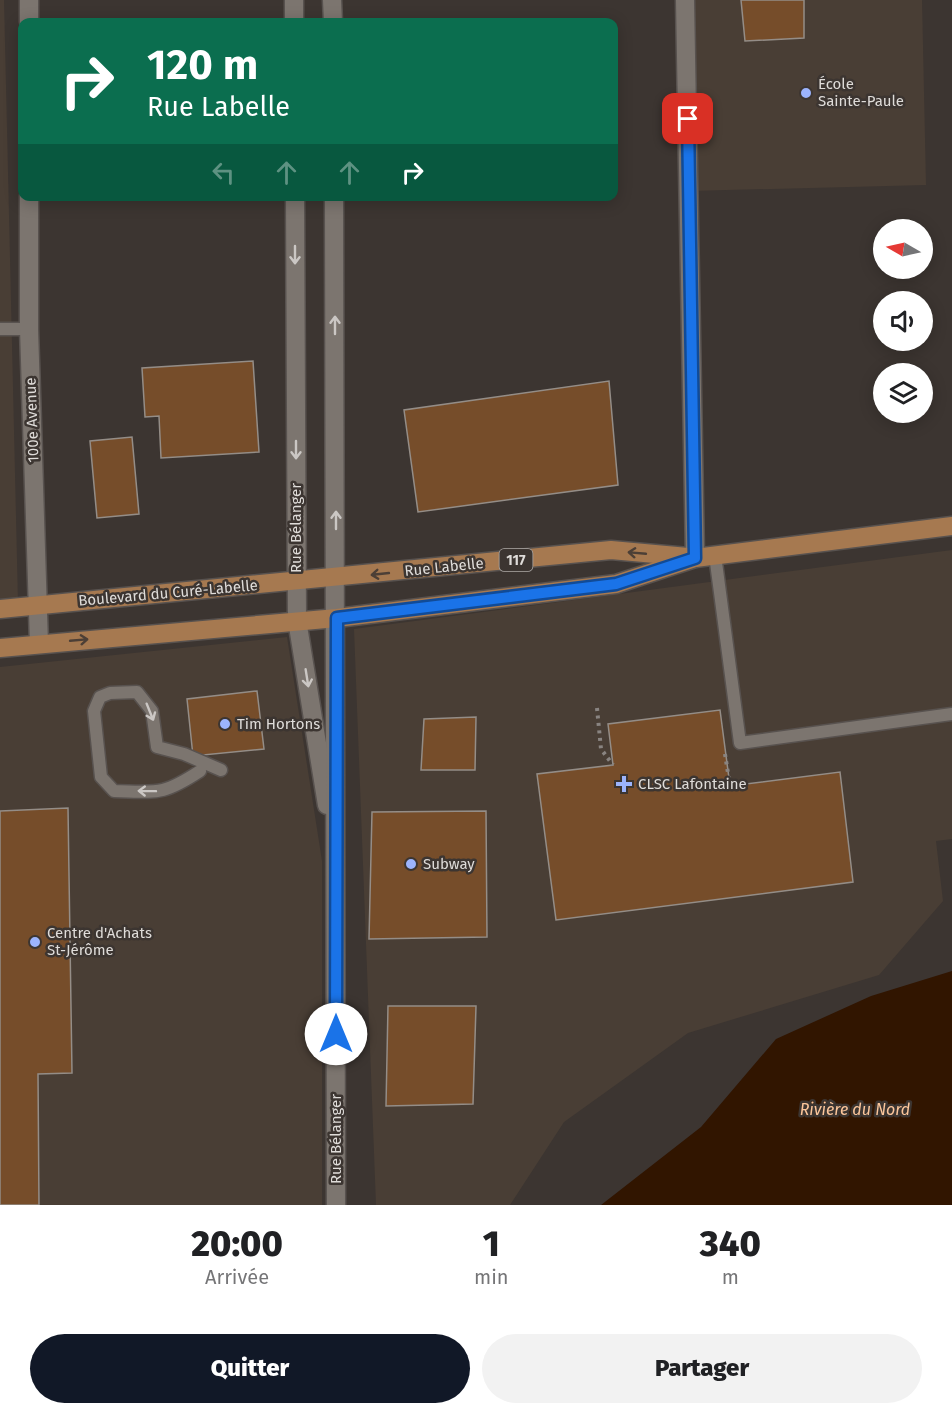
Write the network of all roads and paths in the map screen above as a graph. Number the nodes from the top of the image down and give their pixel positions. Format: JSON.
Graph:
{"nodes":[{"id":1,"x":29,"y":0,"type":"edge"},
{"id":2,"x":294,"y":0,"type":"edge"},
{"id":3,"x":333,"y":0,"type":"edge"},
{"id":4,"x":685,"y":0,"type":"edge"},
{"id":5,"x":29,"y":18,"type":"edge"},
{"id":6,"x":294,"y":18,"type":"edge"},
{"id":7,"x":333,"y":18,"type":"edge"},
{"id":8,"x":29,"y":201,"type":"edge"},
{"id":9,"x":295,"y":201,"type":"edge"},
{"id":10,"x":334,"y":201,"type":"edge"},
{"id":11,"x":0,"y":329,"type":"edge"},
{"id":12,"x":29,"y":329,"type":"junction"},
{"id":13,"x":952,"y":526,"type":"edge"},
{"id":14,"x":715,"y":555,"type":"junction"},
{"id":15,"x":695,"y":558,"type":"junction"},
{"id":16,"x":337,"y":578,"type":"junction"},
{"id":17,"x":297,"y":582,"type":"junction"},
{"id":18,"x":39,"y":604,"type":"junction"},
{"id":19,"x":0,"y":609,"type":"edge"},
{"id":20,"x":337,"y":618,"type":"junction"},
{"id":21,"x":297,"y":620,"type":"junction"},
{"id":22,"x":39,"y":644,"type":"junction"},
{"id":23,"x":0,"y":648,"type":"edge"},
{"id":24,"x":597,"y":708,"type":"dead end"},
{"id":25,"x":952,"y":714,"type":"edge"},
{"id":26,"x":613,"y":765,"type":"dead end"},
{"id":27,"x":221,"y":770,"type":"dead end"},
{"id":28,"x":200,"y":771,"type":"dead end"},
{"id":29,"x":336,"y":857,"type":"junction"},
{"id":30,"x":336,"y":1205,"type":"edge"}],
"edges":[{"from":1,"to":5,"type":"street"},
{"from":2,"to":6,"type":"street"},
{"from":3,"to":7,"type":"street"},
{"from":4,"to":15,"type":"street"},
{"from":8,"to":12,"type":"street","name":"100e Avenue"},
{"from":9,"to":17,"type":"street","name":"Rue Bélanger","one_way":true},
{"from":16,"to":10,"type":"street","name":"Rue Bélanger","one_way":true},
{"from":11,"to":12,"type":"lane"},
{"from":12,"to":18,"type":"street","name":"100e Avenue"},
{"from":13,"to":14,"type":"main road","name":"Rue Labelle","number":"117"},
{"from":14,"to":15,"type":"main road","name":"Rue Labelle","number":"117"},
{"from":14,"to":25,"type":"lane"},
{"from":15,"to":16,"type":"main road","name":"Rue Labelle","number":"117","one_way":true},
{"from":15,"to":20,"type":"main road","name":"Rue Labelle","number":"117"},
{"from":16,"to":17,"type":"main road","name":"Boulevard du Curé-Labelle","number":"117"},
{"from":16,"to":20,"type":"street","name":"Rue Bélanger"},
{"from":17,"to":18,"type":"main road","name":"Boulevard du Curé-Labelle","number":"117"},
{"from":17,"to":21,"type":"street","name":"Rue Bélanger"},
{"from":18,"to":19,"type":"main road","name":"Boulevard du Curé-Labelle","number":"117"},
{"from":18,"to":22,"type":"street","name":"100e Avenue"},
{"from":20,"to":21,"type":"main road","number":"117"},
{"from":20,"to":29,"type":"street","name":"Rue Bélanger"},
{"from":22,"to":21,"type":"main road","number":"117","one_way":true},
{"from":21,"to":29,"type":"street","name":"Rue Bélanger","one_way":true},
{"from":22,"to":23,"type":"main road","number":"117"},
{"from":24,"to":26,"type":"path"},
{"from":28,"to":27,"type":"lane","one_way":true},
{"from":29,"to":30,"type":"street","name":"Rue Bélanger"}]}
